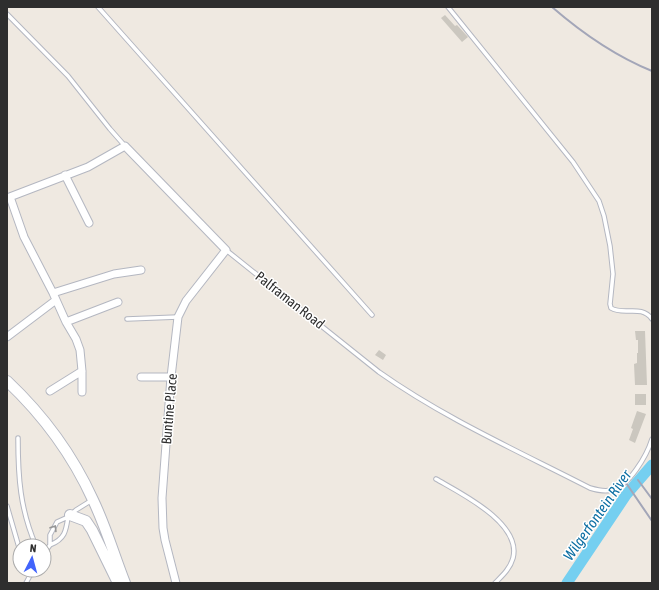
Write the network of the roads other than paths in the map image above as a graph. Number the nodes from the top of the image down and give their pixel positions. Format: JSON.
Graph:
{"nodes":[{"id":1,"x":98,"y":7,"type":"edge"},
{"id":2,"x":448,"y":7,"type":"edge"},
{"id":3,"x":7,"y":14,"type":"edge"},
{"id":4,"x":125,"y":146,"type":"junction"},
{"id":5,"x":65,"y":176,"type":"junction"},
{"id":6,"x":9,"y":198,"type":"edge"},
{"id":7,"x":89,"y":223,"type":"dead end"},
{"id":8,"x":226,"y":250,"type":"junction"},
{"id":9,"x":142,"y":270,"type":"dead end"},
{"id":10,"x":54,"y":297,"type":"junction"},
{"id":11,"x":118,"y":302,"type":"dead end"},
{"id":12,"x":372,"y":315,"type":"dead end"},
{"id":13,"x":178,"y":317,"type":"junction"},
{"id":14,"x":127,"y":319,"type":"dead end"},
{"id":15,"x":652,"y":319,"type":"edge"},
{"id":16,"x":66,"y":322,"type":"junction"},
{"id":17,"x":7,"y":337,"type":"edge"},
{"id":18,"x":82,"y":371,"type":"junction"},
{"id":19,"x":141,"y":377,"type":"dead end"},
{"id":20,"x":171,"y":377,"type":"junction"},
{"id":21,"x":7,"y":381,"type":"edge"},
{"id":22,"x":7,"y":388,"type":"edge"},
{"id":23,"x":50,"y":391,"type":"dead end"},
{"id":24,"x":82,"y":392,"type":"dead end"},
{"id":25,"x":18,"y":438,"type":"dead end"},
{"id":26,"x":652,"y":440,"type":"edge"},
{"id":27,"x":436,"y":479,"type":"dead end"},
{"id":28,"x":91,"y":500,"type":"junction"},
{"id":29,"x":7,"y":506,"type":"edge"},
{"id":30,"x":69,"y":516,"type":"junction"},
{"id":31,"x":16,"y":538,"type":"edge"},
{"id":32,"x":33,"y":538,"type":"edge"},
{"id":33,"x":50,"y":538,"type":"edge"},
{"id":34,"x":52,"y":544,"type":"edge"},
{"id":35,"x":119,"y":583,"type":"edge"},
{"id":36,"x":125,"y":583,"type":"edge"},
{"id":37,"x":176,"y":583,"type":"edge"},
{"id":38,"x":495,"y":583,"type":"edge"}],
"edges":[{"from":1,"to":12,"type":"lane"},
{"from":2,"to":15,"type":"lane"},
{"from":3,"to":4,"type":"lane"},
{"from":4,"to":5,"type":"street"},
{"from":4,"to":8,"type":"street","name":"Palframan Road"},
{"from":5,"to":6,"type":"street"},
{"from":5,"to":7,"type":"street"},
{"from":6,"to":10,"type":"street"},
{"from":8,"to":13,"type":"street","name":"Buntine Place"},
{"from":8,"to":26,"type":"lane","name":"Palframan Road"},
{"from":9,"to":10,"type":"street"},
{"from":10,"to":16,"type":"street"},
{"from":10,"to":17,"type":"street"},
{"from":11,"to":16,"type":"street"},
{"from":13,"to":14,"type":"lane"},
{"from":13,"to":20,"type":"street","name":"Buntine Place"},
{"from":16,"to":18,"type":"street"},
{"from":18,"to":23,"type":"street"},
{"from":18,"to":24,"type":"street"},
{"from":19,"to":20,"type":"street"},
{"from":20,"to":37,"type":"street","name":"Buntine Place"},
{"from":21,"to":28,"type":"main road"},
{"from":22,"to":28,"type":"main road"},
{"from":25,"to":32,"type":"lane"},
{"from":27,"to":38,"type":"lane"},
{"from":28,"to":30,"type":"lane"},
{"from":28,"to":35,"type":"main road"},
{"from":28,"to":36,"type":"main road"},
{"from":29,"to":31,"type":"lane"},
{"from":33,"to":30,"type":"lane","one_way":true},
{"from":30,"to":34,"type":"lane"},
{"from":30,"to":35,"type":"main road"}]}
